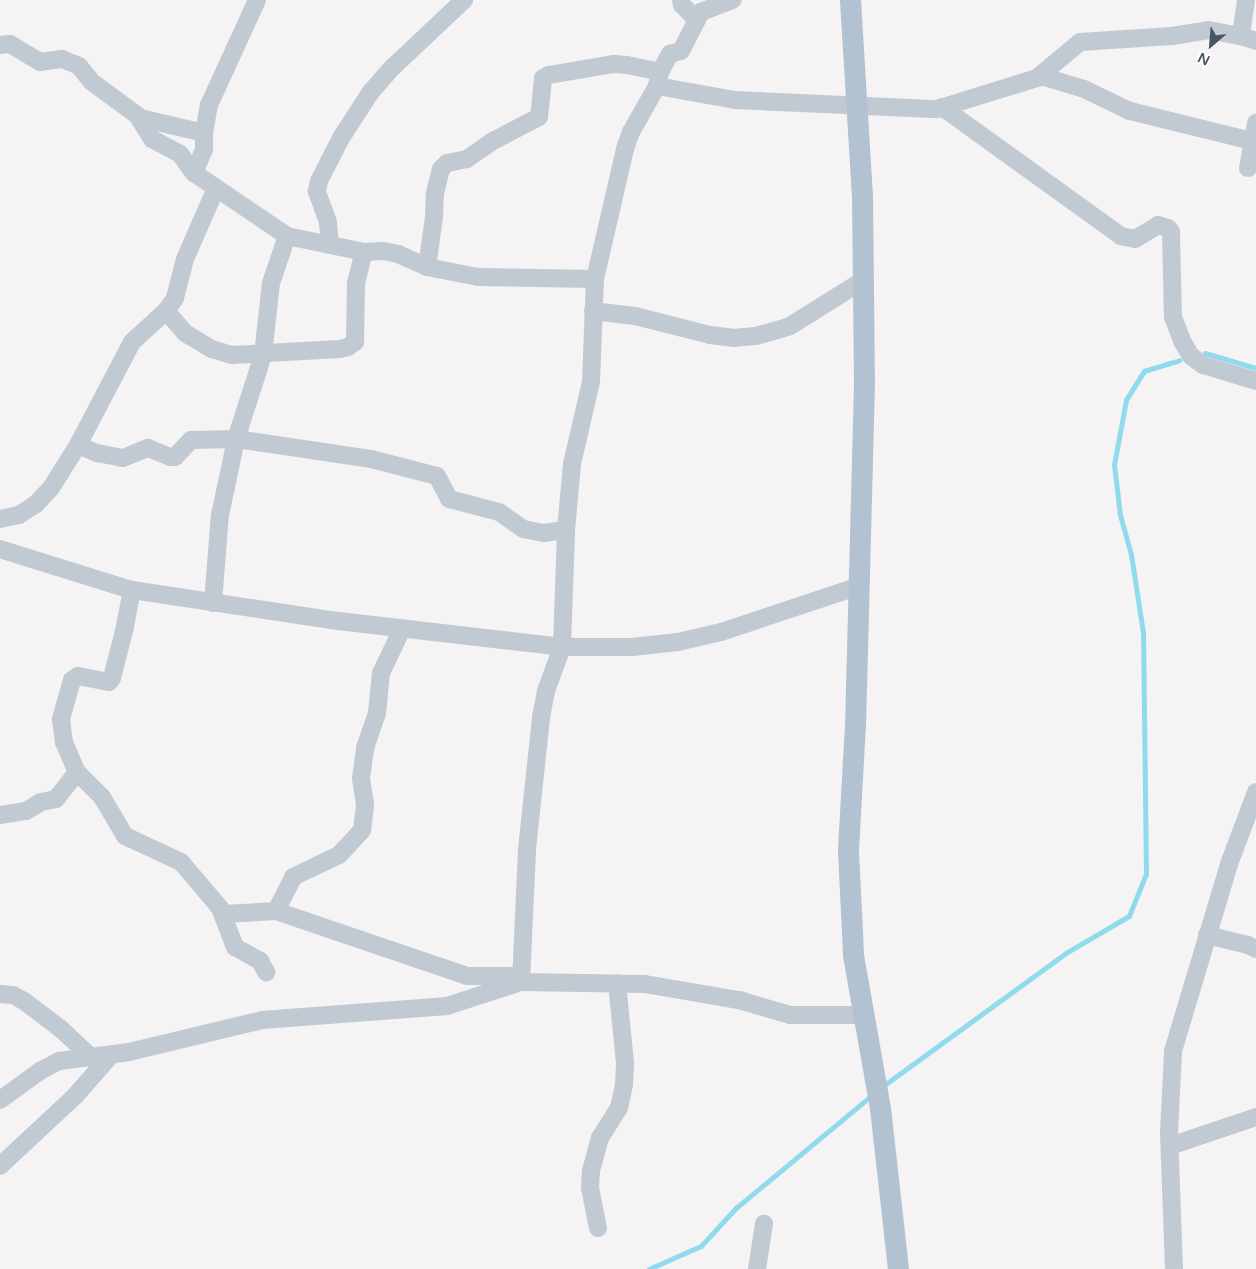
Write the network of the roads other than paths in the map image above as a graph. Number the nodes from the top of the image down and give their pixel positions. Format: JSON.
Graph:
{"nodes":[{"id":1,"x":257,"y":0,"type":"edge"},
{"id":2,"x":464,"y":0,"type":"edge"},
{"id":3,"x":681,"y":0,"type":"edge"},
{"id":4,"x":733,"y":0,"type":"edge"},
{"id":5,"x":850,"y":0,"type":"edge"},
{"id":6,"x":1246,"y":0,"type":"edge"},
{"id":7,"x":696,"y":18,"type":"junction"},
{"id":8,"x":1249,"y":38,"type":"edge"},
{"id":9,"x":0,"y":45,"type":"edge"},
{"id":10,"x":1042,"y":76,"type":"junction"},
{"id":11,"x":658,"y":79,"type":"junction"},
{"id":12,"x":855,"y":107,"type":"junction"},
{"id":13,"x":942,"y":107,"type":"junction"},
{"id":14,"x":140,"y":118,"type":"junction"},
{"id":15,"x":1256,"y":123,"type":"edge"},
{"id":16,"x":204,"y":133,"type":"junction"},
{"id":17,"x":1255,"y":142,"type":"edge"},
{"id":18,"x":1248,"y":168,"type":"dead end"},
{"id":19,"x":194,"y":173,"type":"junction"},
{"id":20,"x":216,"y":188,"type":"junction"},
{"id":21,"x":287,"y":236,"type":"junction"},
{"id":22,"x":330,"y":245,"type":"junction"},
{"id":23,"x":364,"y":252,"type":"junction"},
{"id":24,"x":426,"y":268,"type":"junction"},
{"id":25,"x":595,"y":279,"type":"junction"},
{"id":26,"x":862,"y":281,"type":"junction"},
{"id":27,"x":166,"y":311,"type":"junction"},
{"id":28,"x":593,"y":311,"type":"junction"},
{"id":29,"x":263,"y":355,"type":"junction"},
{"id":30,"x":1256,"y":382,"type":"edge"},
{"id":31,"x":236,"y":439,"type":"junction"},
{"id":32,"x":78,"y":444,"type":"junction"},
{"id":33,"x":0,"y":519,"type":"edge"},
{"id":34,"x":566,"y":530,"type":"junction"},
{"id":35,"x":0,"y":549,"type":"edge"},
{"id":36,"x":860,"y":586,"type":"junction"},
{"id":37,"x":132,"y":590,"type":"junction"},
{"id":38,"x":213,"y":603,"type":"junction"},
{"id":39,"x":402,"y":629,"type":"junction"},
{"id":40,"x":562,"y":646,"type":"junction"},
{"id":41,"x":77,"y":772,"type":"junction"},
{"id":42,"x":1256,"y":792,"type":"edge"},
{"id":43,"x":0,"y":815,"type":"edge"},
{"id":44,"x":1249,"y":831,"type":"edge"},
{"id":45,"x":276,"y":911,"type":"junction"},
{"id":46,"x":223,"y":914,"type":"junction"},
{"id":47,"x":1207,"y":936,"type":"junction"},
{"id":48,"x":1256,"y":950,"type":"edge"},
{"id":49,"x":266,"y":972,"type":"dead end"},
{"id":50,"x":521,"y":979,"type":"junction"},
{"id":51,"x":617,"y":983,"type":"junction"},
{"id":52,"x":0,"y":994,"type":"edge"},
{"id":53,"x":863,"y":1015,"type":"junction"},
{"id":54,"x":112,"y":1054,"type":"junction"},
{"id":55,"x":92,"y":1058,"type":"junction"},
{"id":56,"x":0,"y":1100,"type":"edge"},
{"id":57,"x":1256,"y":1117,"type":"edge"},
{"id":58,"x":1170,"y":1146,"type":"junction"},
{"id":59,"x":0,"y":1166,"type":"edge"},
{"id":60,"x":764,"y":1224,"type":"dead end"},
{"id":61,"x":598,"y":1228,"type":"dead end"},
{"id":62,"x":757,"y":1269,"type":"edge"},
{"id":63,"x":898,"y":1269,"type":"edge"},
{"id":64,"x":1174,"y":1269,"type":"edge"}],
"edges":[{"from":1,"to":16,"type":"street"},
{"from":2,"to":22,"type":"street"},
{"from":3,"to":7,"type":"street"},
{"from":4,"to":7,"type":"street"},
{"from":5,"to":12,"type":"main road"},
{"from":6,"to":8,"type":"street"},
{"from":7,"to":11,"type":"street"},
{"from":8,"to":10,"type":"street"},
{"from":9,"to":14,"type":"street"},
{"from":10,"to":13,"type":"street"},
{"from":10,"to":17,"type":"street"},
{"from":11,"to":12,"type":"street"},
{"from":11,"to":24,"type":"street"},
{"from":11,"to":25,"type":"street"},
{"from":12,"to":13,"type":"street"},
{"from":12,"to":26,"type":"main road"},
{"from":13,"to":30,"type":"street"},
{"from":14,"to":16,"type":"street"},
{"from":14,"to":19,"type":"street"},
{"from":15,"to":17,"type":"street"},
{"from":16,"to":19,"type":"street"},
{"from":17,"to":18,"type":"street"},
{"from":19,"to":20,"type":"street"},
{"from":20,"to":21,"type":"street"},
{"from":20,"to":27,"type":"street"},
{"from":21,"to":22,"type":"street"},
{"from":21,"to":29,"type":"street"},
{"from":22,"to":23,"type":"street"},
{"from":23,"to":24,"type":"street"},
{"from":23,"to":29,"type":"street"},
{"from":24,"to":25,"type":"street"},
{"from":25,"to":28,"type":"street"},
{"from":26,"to":28,"type":"street"},
{"from":26,"to":36,"type":"main road"},
{"from":27,"to":29,"type":"street"},
{"from":27,"to":32,"type":"street"},
{"from":28,"to":34,"type":"street"},
{"from":29,"to":31,"type":"street"},
{"from":31,"to":32,"type":"street"},
{"from":31,"to":34,"type":"street"},
{"from":31,"to":38,"type":"street"},
{"from":32,"to":33,"type":"street"},
{"from":34,"to":40,"type":"street"},
{"from":35,"to":37,"type":"street"},
{"from":36,"to":40,"type":"street"},
{"from":36,"to":53,"type":"main road"},
{"from":37,"to":38,"type":"street"},
{"from":37,"to":41,"type":"street"},
{"from":38,"to":39,"type":"street"},
{"from":39,"to":40,"type":"street"},
{"from":39,"to":45,"type":"street"},
{"from":40,"to":50,"type":"street"},
{"from":41,"to":43,"type":"street"},
{"from":41,"to":46,"type":"street"},
{"from":42,"to":44,"type":"street"},
{"from":44,"to":47,"type":"street"},
{"from":45,"to":46,"type":"street"},
{"from":45,"to":50,"type":"street"},
{"from":46,"to":49,"type":"street"},
{"from":47,"to":48,"type":"street"},
{"from":47,"to":58,"type":"street"},
{"from":50,"to":51,"type":"street"},
{"from":50,"to":54,"type":"street"},
{"from":51,"to":53,"type":"street"},
{"from":51,"to":61,"type":"street"},
{"from":52,"to":55,"type":"street"},
{"from":53,"to":63,"type":"main road"},
{"from":54,"to":55,"type":"street"},
{"from":54,"to":59,"type":"street"},
{"from":55,"to":56,"type":"street"},
{"from":57,"to":58,"type":"street"},
{"from":58,"to":64,"type":"street"},
{"from":60,"to":62,"type":"street"}]}
